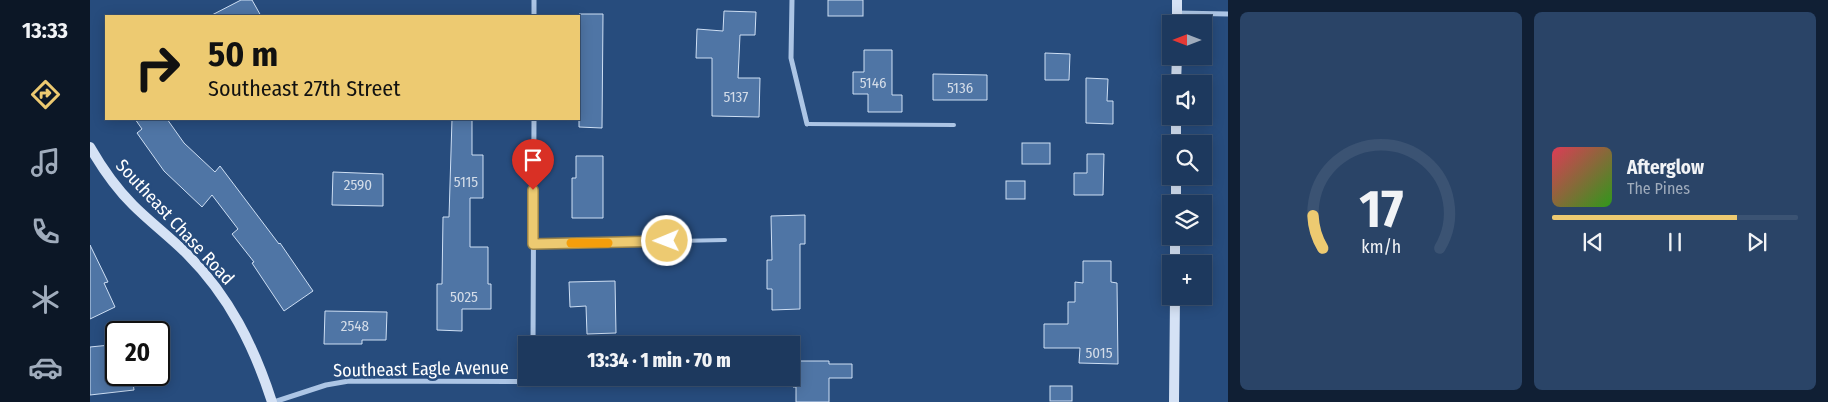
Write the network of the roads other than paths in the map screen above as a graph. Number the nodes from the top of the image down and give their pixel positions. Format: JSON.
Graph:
{"nodes":[{"id":1,"x":534,"y":0,"type":"edge"},
{"id":2,"x":792,"y":0,"type":"edge"},
{"id":3,"x":1177,"y":0,"type":"edge"},
{"id":4,"x":1228,"y":14,"type":"edge"},
{"id":5,"x":534,"y":15,"type":"edge"},
{"id":6,"x":1177,"y":15,"type":"edge"},
{"id":7,"x":1212,"y":15,"type":"edge"},
{"id":8,"x":534,"y":120,"type":"edge"},
{"id":9,"x":807,"y":124,"type":"joint"},
{"id":10,"x":954,"y":125,"type":"dead end"},
{"id":11,"x":90,"y":147,"type":"edge"},
{"id":12,"x":725,"y":240,"type":"dead end"},
{"id":13,"x":533,"y":244,"type":"junction"},
{"id":14,"x":1175,"y":305,"type":"edge"},
{"id":15,"x":532,"y":336,"type":"edge"},
{"id":16,"x":518,"y":380,"type":"edge"},
{"id":17,"x":273,"y":402,"type":"edge"},
{"id":18,"x":1174,"y":402,"type":"edge"}],
"edges":[{"from":1,"to":5,"type":"street"},
{"from":2,"to":9,"type":"street"},
{"from":3,"to":6,"type":"street"},
{"from":4,"to":7,"type":"street"},
{"from":8,"to":13,"type":"street"},
{"from":9,"to":10,"type":"lane"},
{"from":11,"to":17,"type":"street","name":"Southeast Chase Road"},
{"from":12,"to":13,"type":"lane"},
{"from":13,"to":15,"type":"street"},
{"from":14,"to":18,"type":"street"},
{"from":16,"to":17,"type":"street","name":"Southeast Eagle Avenue"}]}
